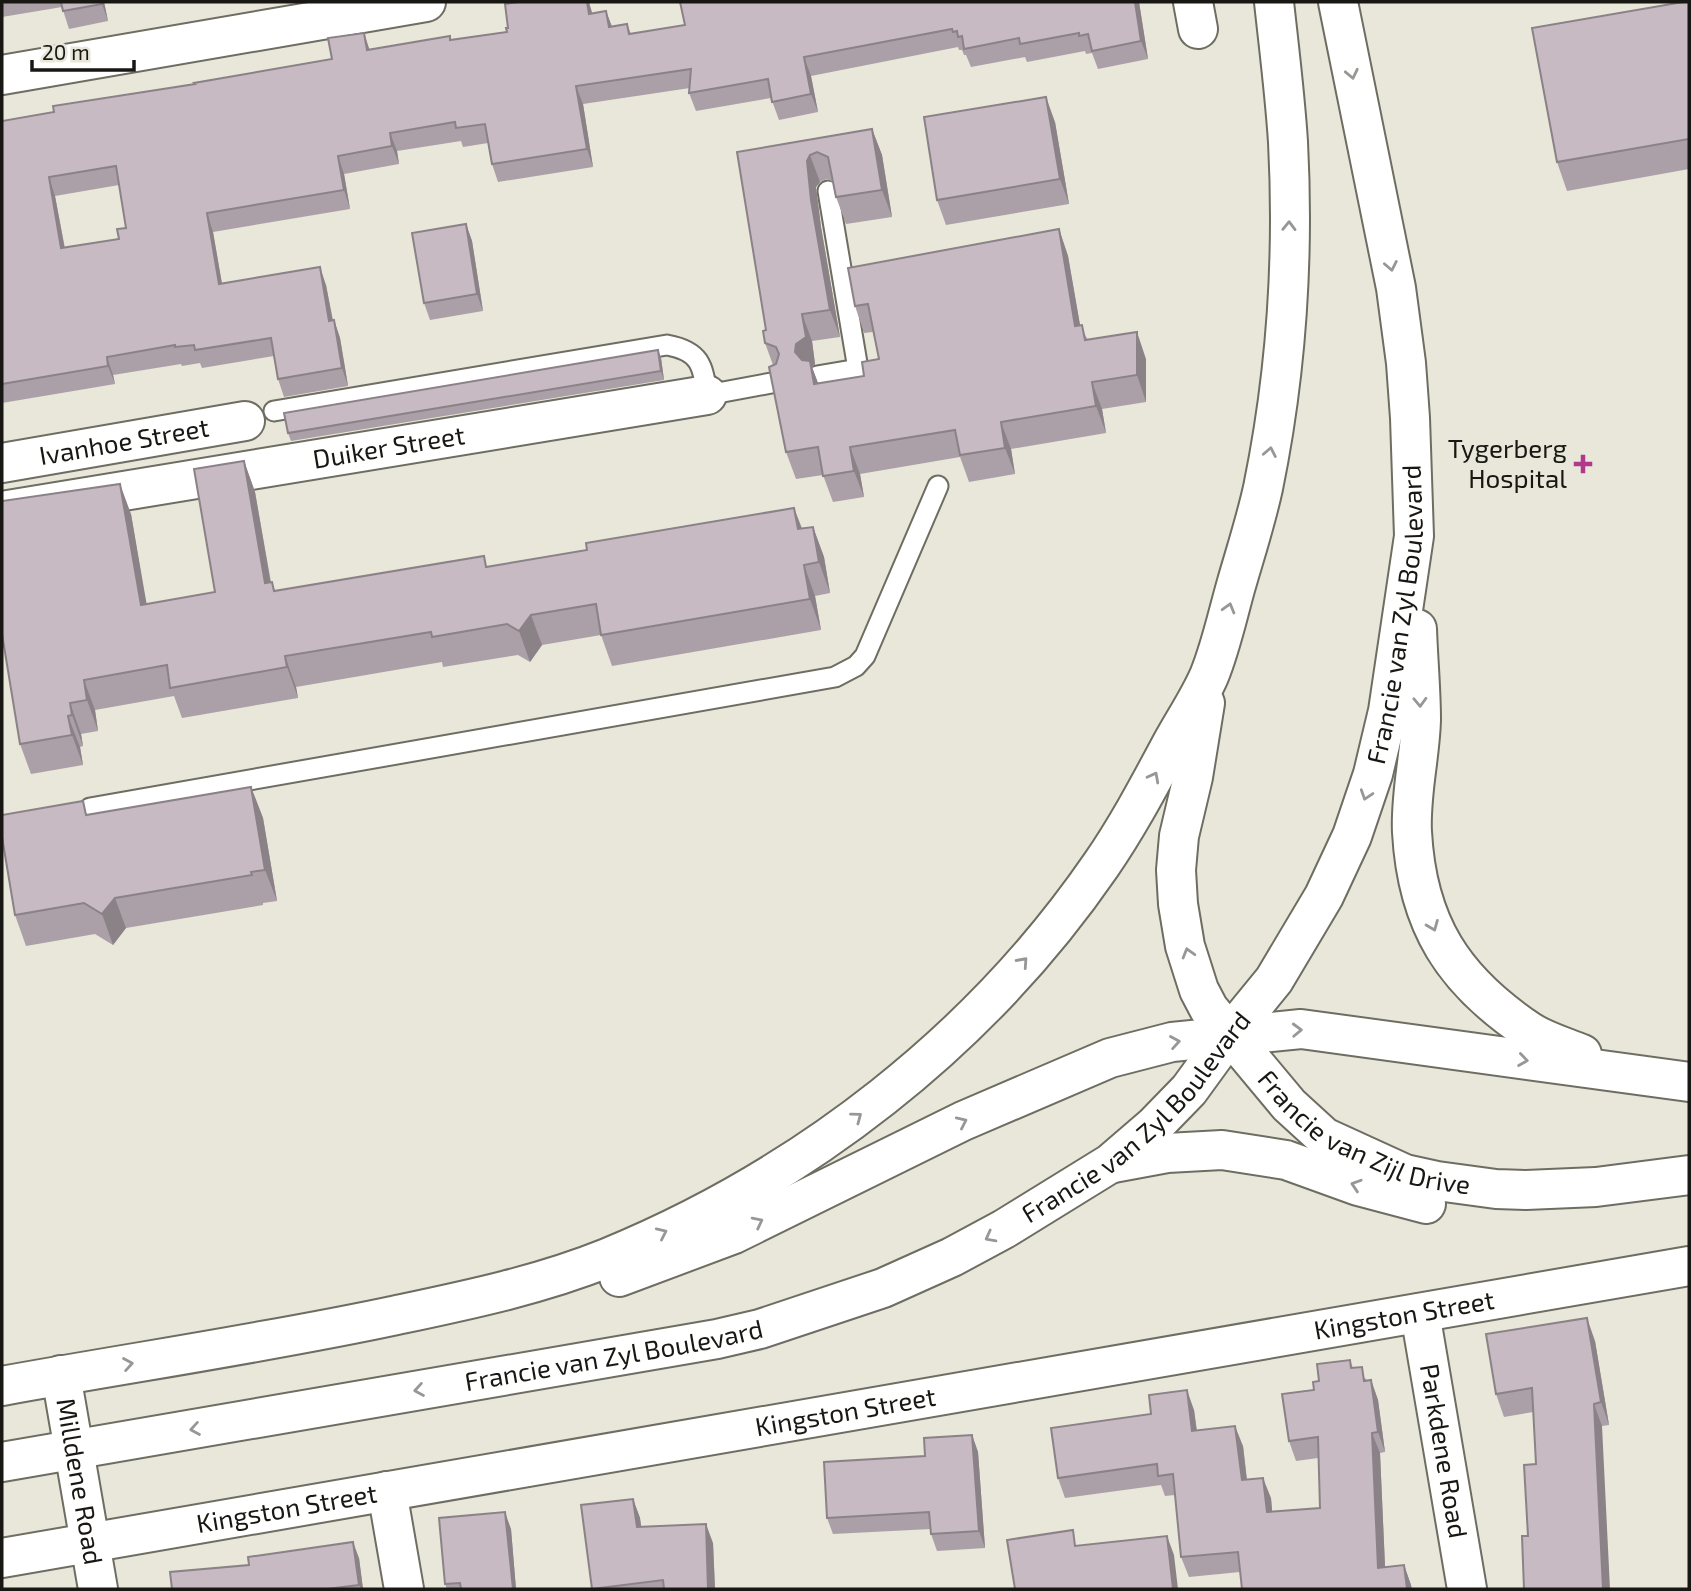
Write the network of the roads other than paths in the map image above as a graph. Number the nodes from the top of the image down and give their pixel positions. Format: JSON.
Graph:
{"nodes":[{"id":1,"x":426,"y":2,"type":"edge"},
{"id":2,"x":1274,"y":2,"type":"edge"},
{"id":3,"x":1338,"y":2,"type":"edge"},
{"id":4,"x":2,"y":75,"type":"edge"},
{"id":5,"x":828,"y":191,"type":"edge"},
{"id":6,"x":817,"y":376,"type":"dead end"},
{"id":7,"x":777,"y":382,"type":"edge"},
{"id":8,"x":708,"y":395,"type":"junction"},
{"id":9,"x":260,"y":416,"type":"joint"},
{"id":10,"x":2,"y":463,"type":"edge"},
{"id":11,"x":938,"y":486,"type":"dead end"},
{"id":12,"x":2,"y":511,"type":"edge"},
{"id":13,"x":1414,"y":536,"type":"junction"},
{"id":14,"x":1210,"y":674,"type":"junction"},
{"id":15,"x":78,"y":810,"type":"edge"},
{"id":16,"x":1229,"y":1035,"type":"junction"},
{"id":17,"x":1674,"y":1081,"type":"edge"},
{"id":18,"x":1111,"y":1163,"type":"junction"},
{"id":19,"x":1689,"y":1175,"type":"edge"},
{"id":20,"x":1689,"y":1198,"type":"edge"},
{"id":21,"x":1689,"y":1266,"type":"edge"},
{"id":22,"x":1420,"y":1313,"type":"junction"},
{"id":23,"x":339,"y":1328,"type":"junction"},
{"id":24,"x":61,"y":1375,"type":"junction"},
{"id":25,"x":2,"y":1386,"type":"edge"},
{"id":26,"x":73,"y":1450,"type":"junction"},
{"id":27,"x":2,"y":1462,"type":"edge"},
{"id":28,"x":387,"y":1491,"type":"junction"},
{"id":29,"x":90,"y":1543,"type":"junction"},
{"id":30,"x":2,"y":1558,"type":"edge"},
{"id":31,"x":98,"y":1589,"type":"edge"},
{"id":32,"x":404,"y":1589,"type":"edge"},
{"id":33,"x":1467,"y":1589,"type":"edge"}],
"edges":[{"from":1,"to":4,"type":"main road"},
{"from":14,"to":2,"type":"main road","one_way":true},
{"from":3,"to":13,"type":"main road","name":"Francie van Zyl Boulevard","one_way":true},
{"from":5,"to":6,"type":"lane"},
{"from":7,"to":8,"type":"lane","name":"Duiker Street"},
{"from":8,"to":9,"type":"lane"},
{"from":8,"to":12,"type":"main road","name":"Duiker Street"},
{"from":9,"to":10,"type":"main road","name":"Ivanhoe Street"},
{"from":11,"to":15,"type":"lane"},
{"from":13,"to":16,"type":"main road","name":"Francie van Zyl Boulevard","one_way":true},
{"from":13,"to":17,"type":"main road","one_way":true},
{"from":16,"to":14,"type":"main road","one_way":true},
{"from":23,"to":14,"type":"main road","one_way":true},
{"from":16,"to":17,"type":"main road","name":"Francie van Zijl Drive","one_way":true},
{"from":16,"to":18,"type":"main road","name":"Francie van Zyl Boulevard"},
{"from":16,"to":19,"type":"main road","name":"Francie van Zijl Drive"},
{"from":23,"to":16,"type":"main road","one_way":true},
{"from":20,"to":18,"type":"main road","one_way":true},
{"from":18,"to":26,"type":"main road","name":"Francie van Zyl Boulevard","one_way":true},
{"from":21,"to":22,"type":"main road","name":"Kingston Street"},
{"from":22,"to":28,"type":"main road","name":"Kingston Street"},
{"from":22,"to":33,"type":"main road","name":"Parkdene Road"},
{"from":24,"to":23,"type":"main road","one_way":true},
{"from":24,"to":25,"type":"main road"},
{"from":24,"to":26,"type":"main road","name":"Milldene Road"},
{"from":26,"to":27,"type":"main road","name":"Francie van Zyl Boulevard"},
{"from":26,"to":29,"type":"main road","name":"Milldene Road"},
{"from":28,"to":29,"type":"main road","name":"Kingston Street"},
{"from":28,"to":32,"type":"main road"},
{"from":29,"to":30,"type":"main road","name":"Kingston Street"},
{"from":29,"to":31,"type":"main road","name":"Milldene Road"}]}
